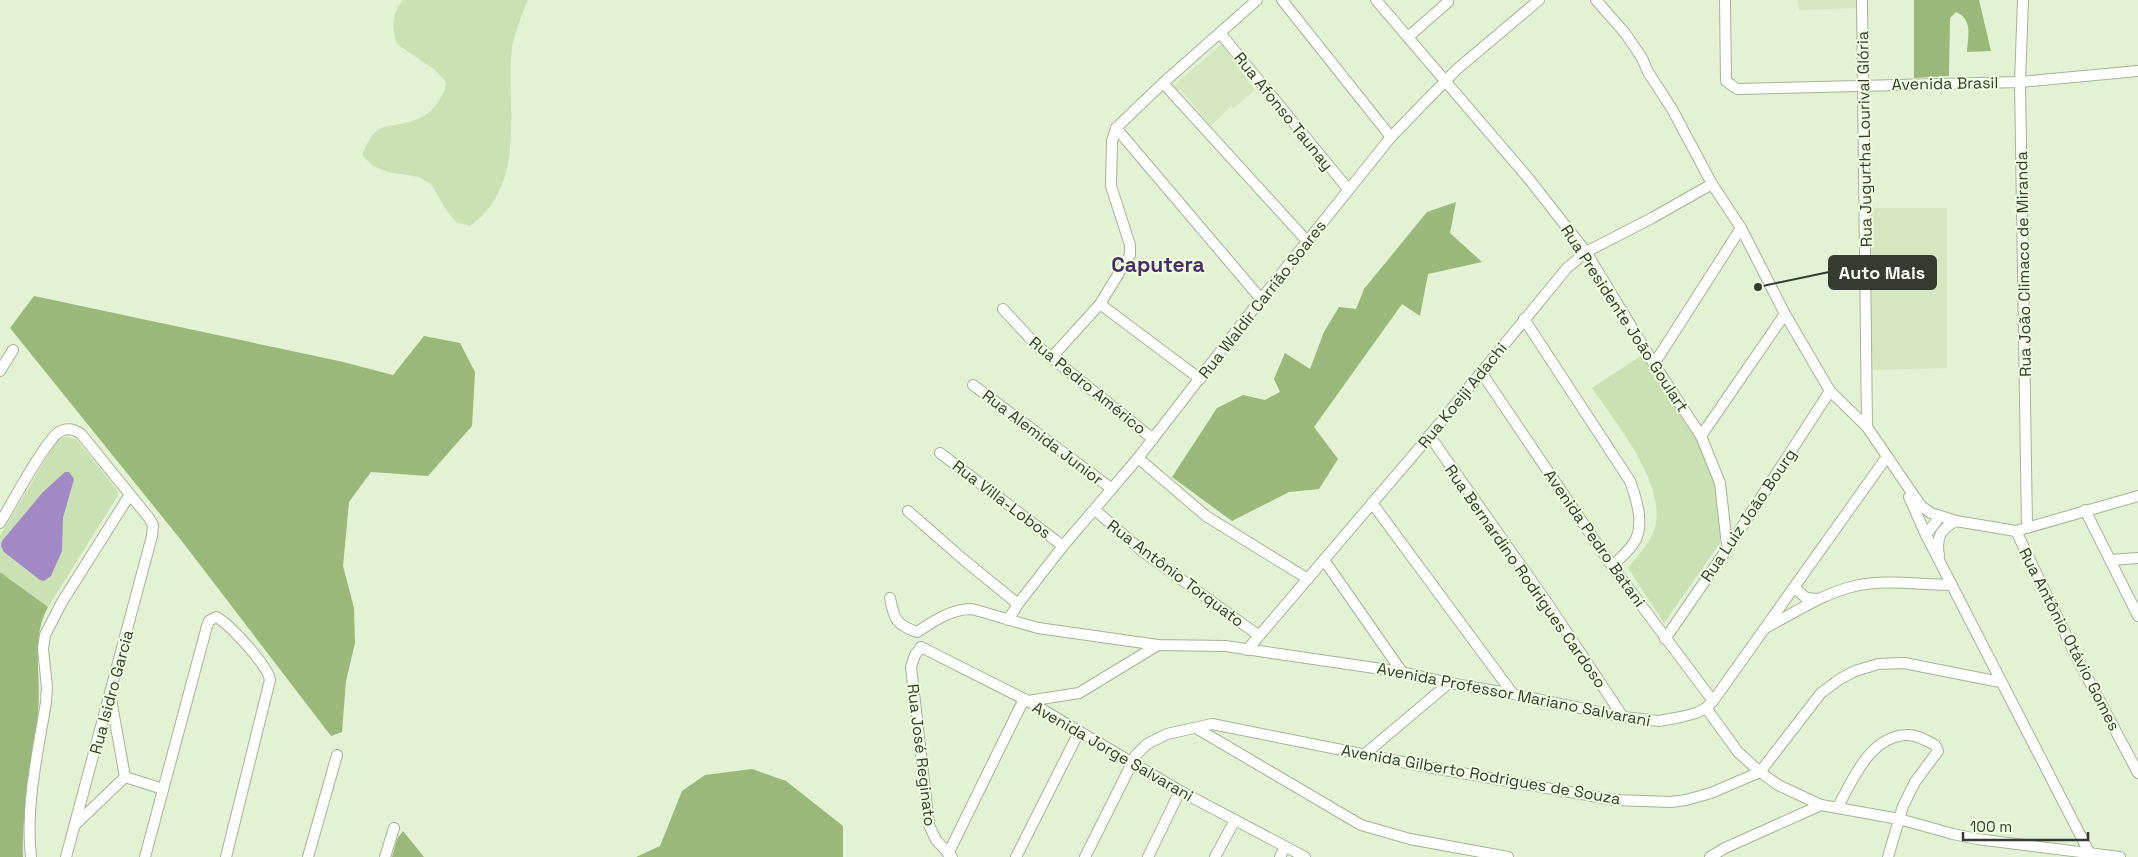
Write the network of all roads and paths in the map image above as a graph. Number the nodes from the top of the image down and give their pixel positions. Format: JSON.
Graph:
{"nodes":[{"id":1,"x":1256,"y":0,"type":"edge"},
{"id":2,"x":1282,"y":0,"type":"edge"},
{"id":3,"x":1376,"y":0,"type":"edge"},
{"id":4,"x":1539,"y":0,"type":"edge"},
{"id":5,"x":1596,"y":0,"type":"edge"},
{"id":6,"x":1726,"y":0,"type":"edge"},
{"id":7,"x":1862,"y":0,"type":"edge"},
{"id":8,"x":2023,"y":0,"type":"edge"},
{"id":9,"x":1448,"y":2,"type":"dead end"},
{"id":10,"x":1220,"y":33,"type":"junction"},
{"id":11,"x":1408,"y":37,"type":"junction"},
{"id":12,"x":2138,"y":71,"type":"edge"},
{"id":13,"x":1444,"y":81,"type":"junction"},
{"id":14,"x":2020,"y":82,"type":"junction"},
{"id":15,"x":1164,"y":83,"type":"junction"},
{"id":16,"x":1863,"y":86,"type":"junction"},
{"id":17,"x":1116,"y":128,"type":"junction"},
{"id":18,"x":1391,"y":137,"type":"junction"},
{"id":19,"x":1712,"y":184,"type":"junction"},
{"id":20,"x":1348,"y":189,"type":"junction"},
{"id":21,"x":1741,"y":228,"type":"junction"},
{"id":22,"x":1307,"y":242,"type":"junction"},
{"id":23,"x":1586,"y":252,"type":"junction"},
{"id":24,"x":1261,"y":299,"type":"junction"},
{"id":25,"x":1100,"y":304,"type":"junction"},
{"id":26,"x":1003,"y":309,"type":"dead end"},
{"id":27,"x":1785,"y":314,"type":"junction"},
{"id":28,"x":1524,"y":319,"type":"junction"},
{"id":29,"x":13,"y":350,"type":"dead end"},
{"id":30,"x":1051,"y":358,"type":"junction"},
{"id":31,"x":1654,"y":364,"type":"junction"},
{"id":32,"x":0,"y":371,"type":"edge"},
{"id":33,"x":1481,"y":372,"type":"junction"},
{"id":34,"x":1200,"y":379,"type":"junction"},
{"id":35,"x":972,"y":385,"type":"dead end"},
{"id":36,"x":1830,"y":391,"type":"junction"},
{"id":37,"x":1866,"y":428,"type":"junction"},
{"id":38,"x":1429,"y":435,"type":"junction"},
{"id":39,"x":1702,"y":436,"type":"junction"},
{"id":40,"x":1153,"y":439,"type":"junction"},
{"id":41,"x":940,"y":452,"type":"dead end"},
{"id":42,"x":1138,"y":458,"type":"junction"},
{"id":43,"x":1886,"y":458,"type":"junction"},
{"id":44,"x":1907,"y":488,"type":"junction"},
{"id":45,"x":1112,"y":489,"type":"junction"},
{"id":46,"x":129,"y":496,"type":"junction"},
{"id":47,"x":2138,"y":496,"type":"edge"},
{"id":48,"x":1372,"y":503,"type":"junction"},
{"id":49,"x":1094,"y":510,"type":"junction"},
{"id":50,"x":2085,"y":510,"type":"junction"},
{"id":51,"x":908,"y":511,"type":"dead end"},
{"id":52,"x":1940,"y":516,"type":"junction"},
{"id":53,"x":1956,"y":521,"type":"junction"},
{"id":54,"x":0,"y":523,"type":"edge"},
{"id":55,"x":2027,"y":527,"type":"junction"},
{"id":56,"x":2016,"y":531,"type":"junction"},
{"id":57,"x":1926,"y":535,"type":"junction"},
{"id":58,"x":1727,"y":545,"type":"junction"},
{"id":59,"x":1063,"y":546,"type":"junction"},
{"id":60,"x":2138,"y":558,"type":"edge"},
{"id":61,"x":1324,"y":560,"type":"junction"},
{"id":62,"x":2111,"y":560,"type":"junction"},
{"id":63,"x":1941,"y":564,"type":"junction"},
{"id":64,"x":1612,"y":566,"type":"junction"},
{"id":65,"x":1308,"y":579,"type":"junction"},
{"id":66,"x":1952,"y":585,"type":"junction"},
{"id":67,"x":1794,"y":587,"type":"junction"},
{"id":68,"x":890,"y":598,"type":"dead end"},
{"id":69,"x":1819,"y":599,"type":"junction"},
{"id":70,"x":1018,"y":604,"type":"junction"},
{"id":71,"x":2138,"y":616,"type":"edge"},
{"id":72,"x":1008,"y":620,"type":"junction"},
{"id":73,"x":1766,"y":627,"type":"junction"},
{"id":74,"x":917,"y":632,"type":"junction"},
{"id":75,"x":1258,"y":635,"type":"junction"},
{"id":76,"x":1665,"y":638,"type":"junction"},
{"id":77,"x":1158,"y":645,"type":"junction"},
{"id":78,"x":921,"y":648,"type":"junction"},
{"id":79,"x":1247,"y":650,"type":"junction"},
{"id":80,"x":1402,"y":672,"type":"junction"},
{"id":81,"x":2000,"y":682,"type":"junction"},
{"id":82,"x":1449,"y":684,"type":"junction"},
{"id":83,"x":1513,"y":694,"type":"junction"},
{"id":84,"x":110,"y":696,"type":"junction"},
{"id":85,"x":1026,"y":700,"type":"junction"},
{"id":86,"x":1709,"y":705,"type":"junction"},
{"id":87,"x":1623,"y":717,"type":"junction"},
{"id":88,"x":1196,"y":728,"type":"junction"},
{"id":89,"x":1079,"y":732,"type":"junction"},
{"id":90,"x":1365,"y":754,"type":"junction"},
{"id":91,"x":337,"y":755,"type":"dead end"},
{"id":92,"x":1131,"y":762,"type":"junction"},
{"id":93,"x":1760,"y":772,"type":"junction"},
{"id":94,"x":2138,"y":773,"type":"edge"},
{"id":95,"x":126,"y":777,"type":"junction"},
{"id":96,"x":163,"y":789,"type":"junction"},
{"id":97,"x":1180,"y":791,"type":"junction"},
{"id":98,"x":1821,"y":805,"type":"junction"},
{"id":99,"x":1837,"y":808,"type":"junction"},
{"id":100,"x":1899,"y":819,"type":"junction"},
{"id":101,"x":1235,"y":820,"type":"junction"},
{"id":102,"x":74,"y":826,"type":"junction"},
{"id":103,"x":394,"y":828,"type":"dead end"},
{"id":104,"x":1285,"y":847,"type":"junction"},
{"id":105,"x":2089,"y":852,"type":"junction"},
{"id":106,"x":950,"y":856,"type":"edge"},
{"id":107,"x":31,"y":857,"type":"edge"},
{"id":108,"x":66,"y":857,"type":"edge"},
{"id":109,"x":145,"y":857,"type":"edge"},
{"id":110,"x":226,"y":857,"type":"edge"},
{"id":111,"x":308,"y":857,"type":"edge"},
{"id":112,"x":385,"y":857,"type":"edge"},
{"id":113,"x":1016,"y":857,"type":"edge"},
{"id":114,"x":1085,"y":857,"type":"edge"},
{"id":115,"x":1148,"y":857,"type":"edge"},
{"id":116,"x":1215,"y":857,"type":"edge"},
{"id":117,"x":1280,"y":857,"type":"edge"},
{"id":118,"x":1304,"y":857,"type":"edge"},
{"id":119,"x":1508,"y":857,"type":"edge"},
{"id":120,"x":1710,"y":857,"type":"edge"},
{"id":121,"x":1888,"y":857,"type":"edge"},
{"id":122,"x":2120,"y":857,"type":"edge"}],
"edges":[{"from":1,"to":10,"type":"street"},
{"from":2,"to":18,"type":"street"},
{"from":3,"to":11,"type":"street","name":"Rua Presidente João Goulart"},
{"from":4,"to":13,"type":"street","name":"Rua Waldir Carrião Soares"},
{"from":5,"to":19,"type":"street"},
{"from":6,"to":16,"type":"street","name":"Avenida Brasil"},
{"from":7,"to":16,"type":"street","name":"Rua Jugurtha Lourival Glória"},
{"from":8,"to":14,"type":"street","name":"Rua João Climaco de Miranda"},
{"from":9,"to":11,"type":"street"},
{"from":10,"to":15,"type":"street"},
{"from":10,"to":20,"type":"street","name":"Rua Afonso Taunay"},
{"from":11,"to":13,"type":"street","name":"Rua Presidente João Goulart"},
{"from":12,"to":14,"type":"street","name":"Avenida Brasil"},
{"from":13,"to":18,"type":"street","name":"Rua Waldir Carrião Soares"},
{"from":13,"to":23,"type":"street","name":"Rua Presidente João Goulart"},
{"from":14,"to":16,"type":"street","name":"Avenida Brasil"},
{"from":14,"to":55,"type":"street","name":"Rua João Climaco de Miranda"},
{"from":15,"to":17,"type":"street"},
{"from":15,"to":22,"type":"street"},
{"from":16,"to":37,"type":"street","name":"Rua Jugurtha Lourival Glória"},
{"from":17,"to":24,"type":"street"},
{"from":17,"to":25,"type":"street"},
{"from":18,"to":20,"type":"street","name":"Rua Waldir Carrião Soares"},
{"from":19,"to":21,"type":"street"},
{"from":19,"to":23,"type":"street","name":"Rua Koeiji Adachi"},
{"from":20,"to":22,"type":"street","name":"Rua Waldir Carrião Soares"},
{"from":21,"to":27,"type":"street"},
{"from":21,"to":31,"type":"street"},
{"from":22,"to":24,"type":"street","name":"Rua Waldir Carrião Soares"},
{"from":23,"to":28,"type":"street","name":"Rua Koeiji Adachi"},
{"from":23,"to":31,"type":"street","name":"Rua Presidente João Goulart"},
{"from":24,"to":34,"type":"street","name":"Rua Waldir Carrião Soares"},
{"from":25,"to":30,"type":"street"},
{"from":25,"to":34,"type":"street"},
{"from":26,"to":30,"type":"street","name":"Rua Pedro Américo"},
{"from":27,"to":36,"type":"street"},
{"from":27,"to":39,"type":"street"},
{"from":28,"to":33,"type":"street","name":"Rua Koeiji Adachi"},
{"from":28,"to":64,"type":"street"},
{"from":29,"to":32,"type":"street"},
{"from":30,"to":40,"type":"street","name":"Rua Pedro Américo"},
{"from":31,"to":39,"type":"street","name":"Rua Presidente João Goulart"},
{"from":33,"to":38,"type":"street","name":"Rua Koeiji Adachi"},
{"from":33,"to":64,"type":"street","name":"Avenida Pedro Batani"},
{"from":34,"to":40,"type":"street","name":"Rua Waldir Carrião Soares"},
{"from":35,"to":45,"type":"street","name":"Rua Alemida Junior"},
{"from":36,"to":37,"type":"street"},
{"from":36,"to":58,"type":"street","name":"Rua Luiz João Bourg"},
{"from":37,"to":43,"type":"street"},
{"from":38,"to":48,"type":"street","name":"Rua Koeiji Adachi"},
{"from":38,"to":87,"type":"street","name":"Rua Bernardino Rodrigues Cardoso"},
{"from":39,"to":58,"type":"street","name":"Rua Presidente João Goulart"},
{"from":40,"to":42,"type":"street","name":"Rua Waldir Carrião Soares"},
{"from":41,"to":59,"type":"street","name":"Rua Villa-Lobos"},
{"from":42,"to":45,"type":"street","name":"Rua Waldir Carrião Soares"},
{"from":42,"to":65,"type":"street"},
{"from":43,"to":44,"type":"street"},
{"from":43,"to":67,"type":"street"},
{"from":44,"to":52,"type":"street"},
{"from":44,"to":57,"type":"street"},
{"from":45,"to":49,"type":"street","name":"Rua Waldir Carrião Soares"},
{"from":46,"to":54,"type":"street"},
{"from":46,"to":84,"type":"street","name":"Rua Isidro Garcia"},
{"from":46,"to":107,"type":"street"},
{"from":47,"to":50,"type":"street"},
{"from":48,"to":61,"type":"street","name":"Rua Koeiji Adachi"},
{"from":48,"to":83,"type":"street"},
{"from":49,"to":59,"type":"street","name":"Rua Waldir Carrião Soares"},
{"from":49,"to":75,"type":"street","name":"Rua Antônio Torquato"},
{"from":50,"to":55,"type":"street"},
{"from":50,"to":62,"type":"street"},
{"from":51,"to":70,"type":"street"},
{"from":52,"to":53,"type":"street"},
{"from":52,"to":57,"type":"street"},
{"from":53,"to":56,"type":"street"},
{"from":53,"to":63,"type":"street"},
{"from":55,"to":56,"type":"street"},
{"from":56,"to":94,"type":"street","name":"Rua Antônio Otávio Gomes"},
{"from":57,"to":63,"type":"street"},
{"from":58,"to":76,"type":"street","name":"Rua Luiz João Bourg"},
{"from":59,"to":70,"type":"street","name":"Rua Waldir Carrião Soares"},
{"from":60,"to":62,"type":"street"},
{"from":61,"to":65,"type":"street","name":"Rua Koeiji Adachi"},
{"from":61,"to":80,"type":"street"},
{"from":62,"to":71,"type":"street"},
{"from":63,"to":66,"type":"street"},
{"from":64,"to":76,"type":"street","name":"Avenida Pedro Batani"},
{"from":65,"to":75,"type":"street","name":"Rua Koeiji Adachi"},
{"from":66,"to":69,"type":"street"},
{"from":66,"to":81,"type":"street"},
{"from":67,"to":69,"type":"street"},
{"from":67,"to":73,"type":"street"},
{"from":68,"to":74,"type":"street"},
{"from":69,"to":73,"type":"street"},
{"from":70,"to":72,"type":"street","name":"Rua Waldir Carrião Soares"},
{"from":72,"to":74,"type":"street","name":"Avenida Professor Mariano Salvarani"},
{"from":72,"to":77,"type":"street","name":"Avenida Professor Mariano Salvarani"},
{"from":73,"to":86,"type":"street"},
{"from":74,"to":78,"type":"street"},
{"from":75,"to":79,"type":"street","name":"Rua Koeiji Adachi"},
{"from":76,"to":86,"type":"street","name":"Avenida Pedro Batani"},
{"from":77,"to":79,"type":"street","name":"Avenida Professor Mariano Salvarani"},
{"from":77,"to":85,"type":"street"},
{"from":78,"to":85,"type":"street","name":"Avenida Jorge Salvarani"},
{"from":78,"to":106,"type":"street","name":"Rua José Reginato"},
{"from":79,"to":80,"type":"street","name":"Avenida Professor Mariano Salvarani"},
{"from":80,"to":82,"type":"street","name":"Avenida Professor Mariano Salvarani"},
{"from":81,"to":93,"type":"street"},
{"from":81,"to":105,"type":"street"},
{"from":82,"to":83,"type":"street","name":"Avenida Professor Mariano Salvarani"},
{"from":82,"to":90,"type":"street"},
{"from":83,"to":87,"type":"street","name":"Avenida Professor Mariano Salvarani"},
{"from":84,"to":95,"type":"street"},
{"from":84,"to":102,"type":"street","name":"Rua Isidro Garcia"},
{"from":85,"to":89,"type":"street","name":"Avenida Jorge Salvarani"},
{"from":85,"to":106,"type":"street"},
{"from":86,"to":87,"type":"street","name":"Avenida Professor Mariano Salvarani"},
{"from":86,"to":93,"type":"street","name":"Avenida Pedro Batani"},
{"from":88,"to":90,"type":"street","name":"Avenida Gilberto Rodrigues de Souza"},
{"from":88,"to":92,"type":"street","name":"Avenida Gilberto Rodrigues de Souza"},
{"from":88,"to":119,"type":"street"},
{"from":89,"to":92,"type":"street","name":"Avenida Jorge Salvarani"},
{"from":89,"to":113,"type":"street"},
{"from":90,"to":93,"type":"street","name":"Avenida Gilberto Rodrigues de Souza"},
{"from":91,"to":111,"type":"street"},
{"from":92,"to":97,"type":"street","name":"Avenida Jorge Salvarani"},
{"from":92,"to":114,"type":"street","name":"Avenida Gilberto Rodrigues de Souza"},
{"from":93,"to":98,"type":"street","name":"Avenida Pedro Batani"},
{"from":95,"to":96,"type":"street"},
{"from":95,"to":102,"type":"street"},
{"from":96,"to":109,"type":"street"},
{"from":96,"to":110,"type":"street"},
{"from":97,"to":101,"type":"street","name":"Avenida Jorge Salvarani"},
{"from":97,"to":115,"type":"street"},
{"from":98,"to":99,"type":"street","name":"Avenida Pedro Batani"},
{"from":98,"to":120,"type":"street"},
{"from":99,"to":100,"type":"street","name":"Avenida Pedro Batani"},
{"from":99,"to":100,"type":"street"},
{"from":100,"to":105,"type":"street","name":"Avenida Pedro Batani"},
{"from":100,"to":121,"type":"street"},
{"from":101,"to":104,"type":"street","name":"Avenida Jorge Salvarani"},
{"from":101,"to":116,"type":"street"},
{"from":102,"to":108,"type":"street","name":"Rua Isidro Garcia"},
{"from":103,"to":112,"type":"street"},
{"from":104,"to":117,"type":"street"},
{"from":104,"to":118,"type":"street","name":"Avenida Jorge Salvarani"},
{"from":105,"to":122,"type":"street","name":"Avenida Pedro Batani"}]}
